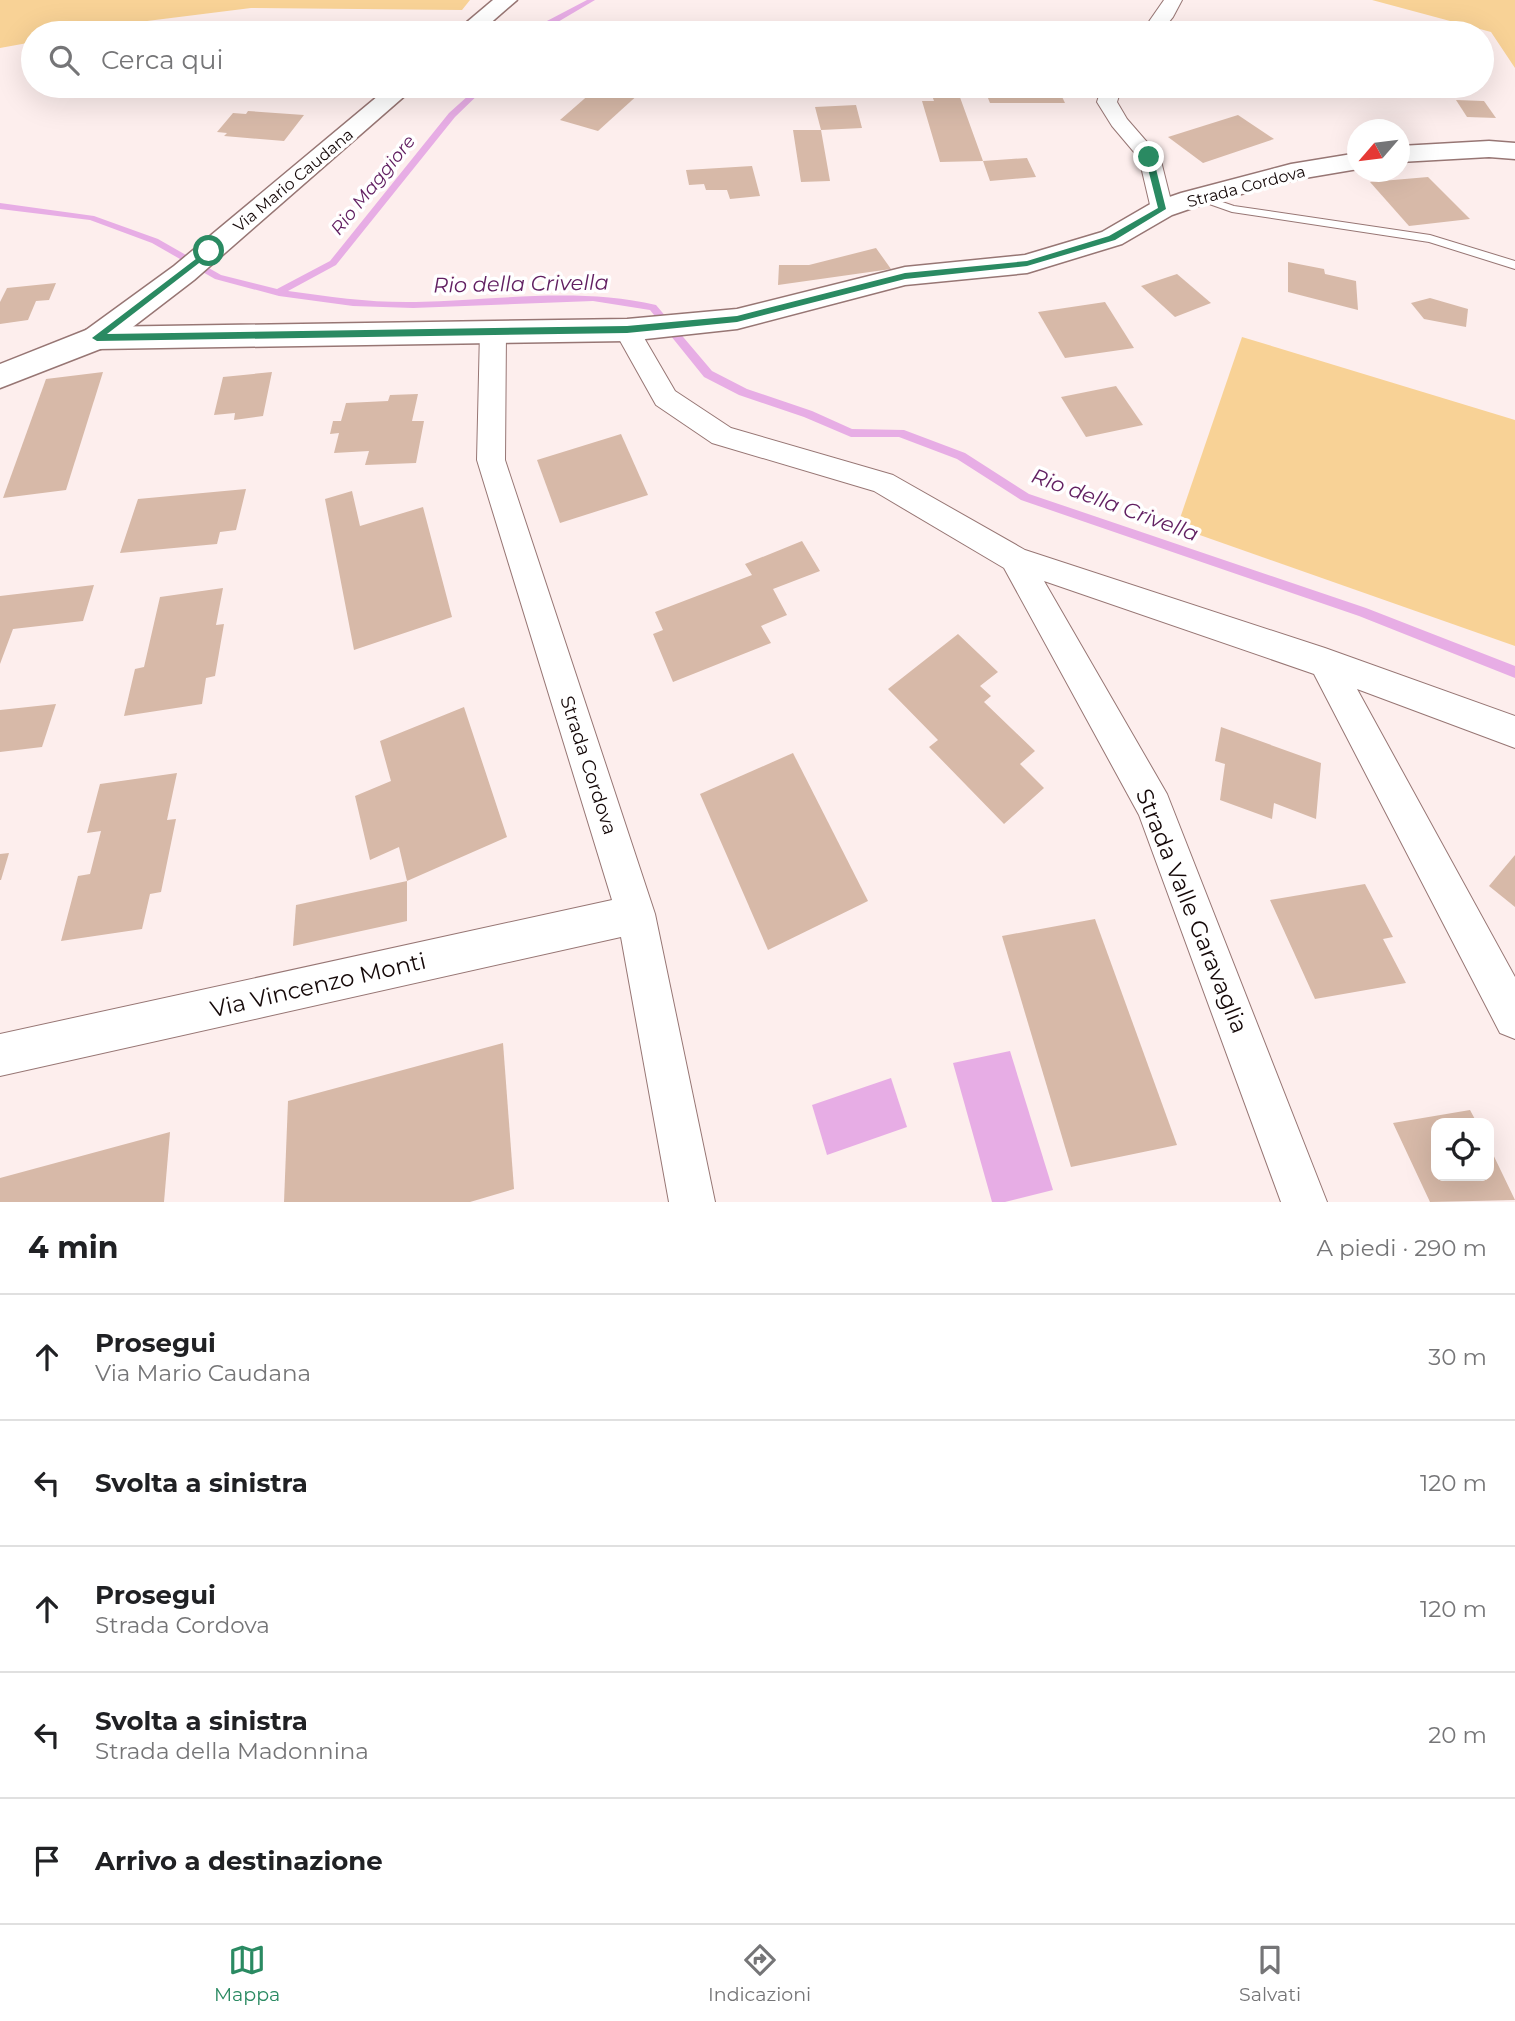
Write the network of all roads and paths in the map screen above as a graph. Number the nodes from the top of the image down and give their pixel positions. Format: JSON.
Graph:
{"nodes":[{"id":1,"x":506,"y":0,"type":"edge"},
{"id":2,"x":1173,"y":0,"type":"edge"},
{"id":3,"x":481,"y":21,"type":"edge"},
{"id":4,"x":1160,"y":21,"type":"edge"},
{"id":5,"x":390,"y":98,"type":"edge"},
{"id":6,"x":1108,"y":98,"type":"edge"},
{"id":7,"x":1515,"y":151,"type":"edge"},
{"id":8,"x":1410,"y":153,"type":"edge"},
{"id":9,"x":1347,"y":163,"type":"edge"},
{"id":10,"x":1199,"y":197,"type":"junction"},
{"id":11,"x":1162,"y":209,"type":"junction"},
{"id":12,"x":1515,"y":265,"type":"edge"},
{"id":13,"x":637,"y":329,"type":"junction"},
{"id":14,"x":493,"y":331,"type":"junction"},
{"id":15,"x":97,"y":338,"type":"junction"},
{"id":16,"x":0,"y":377,"type":"edge"},
{"id":17,"x":1014,"y":559,"type":"junction"},
{"id":18,"x":1325,"y":663,"type":"junction"},
{"id":19,"x":1515,"y":732,"type":"edge"},
{"id":20,"x":636,"y":914,"type":"junction"},
{"id":21,"x":1515,"y":1018,"type":"edge"},
{"id":22,"x":0,"y":1055,"type":"edge"},
{"id":23,"x":692,"y":1202,"type":"edge"},
{"id":24,"x":1304,"y":1202,"type":"edge"}],
"edges":[{"from":1,"to":3,"type":"street"},
{"from":2,"to":4,"type":"street"},
{"from":5,"to":15,"type":"street","name":"Via Mario Caudana"},
{"from":6,"to":11,"type":"street"},
{"from":7,"to":8,"type":"street"},
{"from":9,"to":10,"type":"street","name":"Strada Cordova"},
{"from":10,"to":11,"type":"street","name":"Strada Cordova"},
{"from":10,"to":12,"type":"lane"},
{"from":11,"to":13,"type":"street","name":"Strada Cordova"},
{"from":13,"to":14,"type":"street","name":"Strada Cordova"},
{"from":13,"to":17,"type":"street"},
{"from":14,"to":15,"type":"street","name":"Strada Cordova"},
{"from":14,"to":20,"type":"street","name":"Strada Cordova"},
{"from":15,"to":16,"type":"street","name":"Via Mario Caudana"},
{"from":17,"to":18,"type":"street"},
{"from":17,"to":24,"type":"street","name":"Strada Valle Garavaglia"},
{"from":18,"to":19,"type":"street"},
{"from":18,"to":21,"type":"street"},
{"from":20,"to":22,"type":"street","name":"Via Vincenzo Monti"},
{"from":20,"to":23,"type":"street","name":"Strada Cordova"}]}
